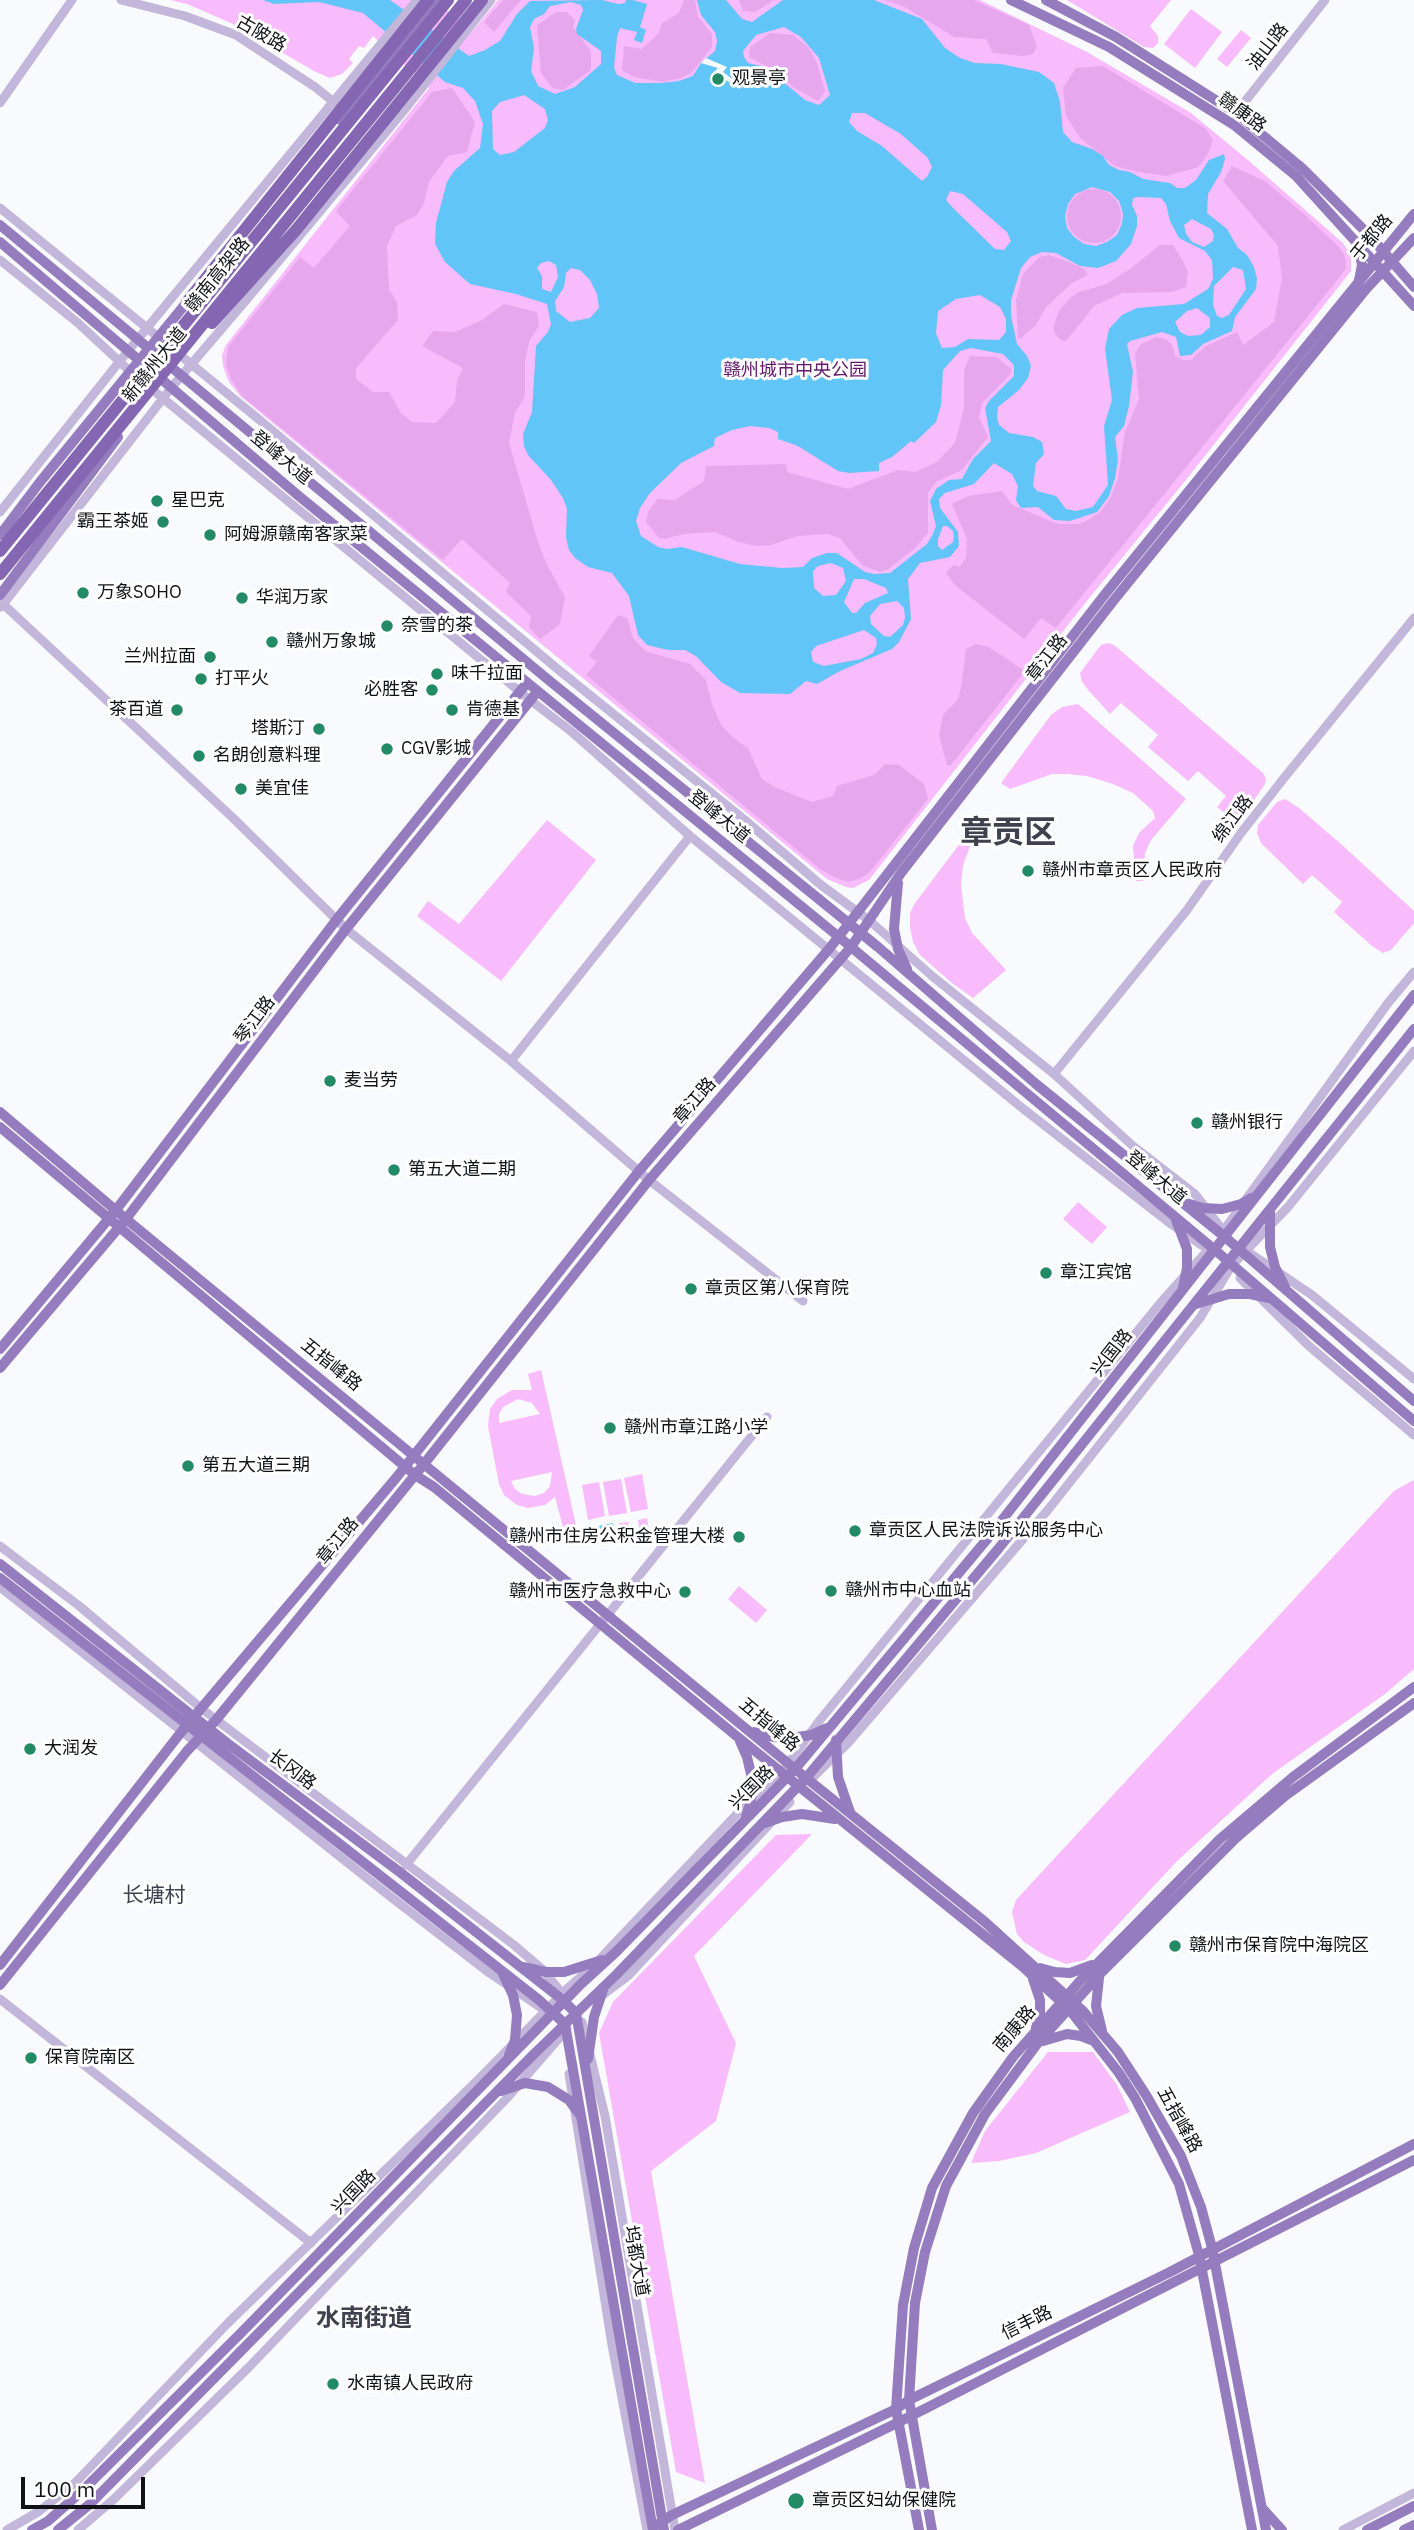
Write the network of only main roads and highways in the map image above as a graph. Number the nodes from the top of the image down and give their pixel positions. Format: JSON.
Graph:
{"nodes":[{"id":1,"x":428,"y":0,"type":"edge"},
{"id":2,"x":438,"y":0,"type":"edge"},
{"id":3,"x":448,"y":0,"type":"edge"},
{"id":4,"x":479,"y":0,"type":"edge"},
{"id":5,"x":1011,"y":0,"type":"edge"},
{"id":6,"x":1046,"y":0,"type":"edge"},
{"id":7,"x":470,"y":9,"type":"edge"},
{"id":8,"x":1414,"y":214,"type":"edge"},
{"id":9,"x":0,"y":225,"type":"edge"},
{"id":10,"x":1414,"y":238,"type":"edge"},
{"id":11,"x":1354,"y":239,"type":"junction"},
{"id":12,"x":0,"y":242,"type":"edge"},
{"id":13,"x":1384,"y":252,"type":"junction"},
{"id":14,"x":1375,"y":262,"type":"junction"},
{"id":15,"x":1393,"y":262,"type":"junction"},
{"id":16,"x":1384,"y":271,"type":"junction"},
{"id":17,"x":1357,"y":284,"type":"junction"},
{"id":18,"x":1414,"y":287,"type":"edge"},
{"id":19,"x":187,"y":302,"type":"junction"},
{"id":20,"x":1414,"y":306,"type":"edge"},
{"id":21,"x":212,"y":323,"type":"junction"},
{"id":22,"x":150,"y":349,"type":"junction"},
{"id":23,"x":141,"y":361,"type":"junction"},
{"id":24,"x":177,"y":372,"type":"junction"},
{"id":25,"x":167,"y":384,"type":"junction"},
{"id":26,"x":0,"y":535,"type":"edge"},
{"id":27,"x":0,"y":551,"type":"edge"},
{"id":28,"x":0,"y":574,"type":"edge"},
{"id":29,"x":1,"y":602,"type":"edge"},
{"id":30,"x":523,"y":688,"type":"junction"},
{"id":31,"x":533,"y":696,"type":"junction"},
{"id":32,"x":901,"y":873,"type":"junction"},
{"id":33,"x":848,"y":925,"type":"junction"},
{"id":34,"x":860,"y":935,"type":"junction"},
{"id":35,"x":839,"y":937,"type":"junction"},
{"id":36,"x":851,"y":947,"type":"junction"},
{"id":37,"x":911,"y":976,"type":"junction"},
{"id":38,"x":1414,"y":995,"type":"edge"},
{"id":39,"x":1414,"y":1030,"type":"edge"},
{"id":40,"x":0,"y":1112,"type":"edge"},
{"id":41,"x":0,"y":1127,"type":"edge"},
{"id":42,"x":1260,"y":1189,"type":"junction"},
{"id":43,"x":1176,"y":1197,"type":"junction"},
{"id":44,"x":1271,"y":1209,"type":"junction"},
{"id":45,"x":1170,"y":1213,"type":"junction"},
{"id":46,"x":112,"y":1215,"type":"junction"},
{"id":47,"x":122,"y":1223,"type":"junction"},
{"id":48,"x":1224,"y":1234,"type":"junction"},
{"id":49,"x":1212,"y":1250,"type":"junction"},
{"id":50,"x":1242,"y":1250,"type":"junction"},
{"id":51,"x":1229,"y":1265,"type":"junction"},
{"id":52,"x":1180,"y":1294,"type":"junction"},
{"id":53,"x":1291,"y":1295,"type":"junction"},
{"id":54,"x":1270,"y":1298,"type":"junction"},
{"id":55,"x":1193,"y":1306,"type":"junction"},
{"id":56,"x":0,"y":1349,"type":"edge"},
{"id":57,"x":0,"y":1368,"type":"edge"},
{"id":58,"x":1414,"y":1401,"type":"edge"},
{"id":59,"x":1414,"y":1421,"type":"edge"},
{"id":60,"x":413,"y":1455,"type":"junction"},
{"id":61,"x":424,"y":1464,"type":"junction"},
{"id":62,"x":405,"y":1466,"type":"junction"},
{"id":63,"x":415,"y":1475,"type":"junction"},
{"id":64,"x":0,"y":1564,"type":"edge"},
{"id":65,"x":0,"y":1578,"type":"edge"},
{"id":66,"x":1414,"y":1687,"type":"edge"},
{"id":67,"x":1414,"y":1703,"type":"edge"},
{"id":68,"x":191,"y":1721,"type":"junction"},
{"id":69,"x":829,"y":1727,"type":"junction"},
{"id":70,"x":746,"y":1729,"type":"junction"},
{"id":71,"x":205,"y":1732,"type":"junction"},
{"id":72,"x":734,"y":1734,"type":"junction"},
{"id":73,"x":836,"y":1740,"type":"junction"},
{"id":74,"x":788,"y":1770,"type":"junction"},
{"id":75,"x":804,"y":1783,"type":"junction"},
{"id":76,"x":851,"y":1815,"type":"junction"},
{"id":77,"x":746,"y":1818,"type":"junction"},
{"id":78,"x":841,"y":1821,"type":"junction"},
{"id":79,"x":754,"y":1829,"type":"junction"},
{"id":80,"x":617,"y":1952,"type":"junction"},
{"id":81,"x":517,"y":1964,"type":"junction"},
{"id":82,"x":0,"y":1965,"type":"edge"},
{"id":83,"x":1031,"y":1968,"type":"junction"},
{"id":84,"x":1099,"y":1968,"type":"junction"},
{"id":85,"x":499,"y":1969,"type":"junction"},
{"id":86,"x":617,"y":1974,"type":"junction"},
{"id":87,"x":0,"y":1985,"type":"edge"},
{"id":88,"x":563,"y":1998,"type":"junction"},
{"id":89,"x":1068,"y":2002,"type":"junction"},
{"id":90,"x":550,"y":2012,"type":"junction"},
{"id":91,"x":578,"y":2014,"type":"junction"},
{"id":92,"x":564,"y":2029,"type":"junction"},
{"id":93,"x":1034,"y":2032,"type":"junction"},
{"id":94,"x":1100,"y":2039,"type":"junction"},
{"id":95,"x":1037,"y":2044,"type":"junction"},
{"id":96,"x":505,"y":2063,"type":"junction"},
{"id":97,"x":495,"y":2094,"type":"junction"},
{"id":98,"x":592,"y":2104,"type":"junction"},
{"id":99,"x":583,"y":2122,"type":"junction"},
{"id":100,"x":1414,"y":2144,"type":"edge"},
{"id":101,"x":1414,"y":2161,"type":"edge"},
{"id":102,"x":1212,"y":2248,"type":"junction"},
{"id":103,"x":1199,"y":2255,"type":"junction"},
{"id":104,"x":1215,"y":2262,"type":"junction"},
{"id":105,"x":1202,"y":2269,"type":"junction"},
{"id":106,"x":909,"y":2400,"type":"junction"},
{"id":107,"x":896,"y":2409,"type":"junction"},
{"id":108,"x":911,"y":2415,"type":"junction"},
{"id":109,"x":899,"y":2422,"type":"junction"},
{"id":110,"x":1414,"y":2506,"type":"edge"},
{"id":111,"x":1262,"y":2508,"type":"junction"},
{"id":112,"x":1414,"y":2525,"type":"edge"},
{"id":113,"x":658,"y":2526,"type":"edge"},
{"id":114,"x":32,"y":2530,"type":"edge"},
{"id":115,"x":58,"y":2530,"type":"edge"},
{"id":116,"x":676,"y":2530,"type":"edge"},
{"id":117,"x":919,"y":2530,"type":"edge"},
{"id":118,"x":932,"y":2530,"type":"edge"},
{"id":119,"x":1252,"y":2530,"type":"edge"},
{"id":120,"x":1266,"y":2530,"type":"edge"},
{"id":121,"x":1282,"y":2530,"type":"edge"},
{"id":122,"x":1367,"y":2530,"type":"edge"},
{"id":123,"x":1404,"y":2530,"type":"edge"}],
"edges":[{"from":1,"to":19,"type":"highway"},
{"from":2,"to":19,"type":"main road","name":"新赣州大道"},
{"from":3,"to":27,"type":"highway","name":"赣南高架路"},
{"from":4,"to":7,"type":"main road","name":"新赣州大道"},
{"from":4,"to":21,"type":"highway"},
{"from":5,"to":11,"type":"main road","name":"赣康路"},
{"from":6,"to":13,"type":"main road","name":"赣康路"},
{"from":7,"to":21,"type":"main road","name":"新赣州大道"},
{"from":7,"to":28,"type":"highway","name":"赣南高架路"},
{"from":8,"to":13,"type":"main road","name":"于都路"},
{"from":9,"to":22,"type":"main road","name":"登峰大道"},
{"from":10,"to":15,"type":"main road","name":"章江路"},
{"from":11,"to":14,"type":"main road","name":"赣康路"},
{"from":11,"to":17,"type":"main road"},
{"from":12,"to":23,"type":"main road","name":"登峰大道"},
{"from":13,"to":14,"type":"main road","name":"于都路"},
{"from":13,"to":15,"type":"main road","name":"赣康路"},
{"from":14,"to":16,"type":"main road","name":"赣康路"},
{"from":14,"to":17,"type":"main road","name":"于都路"},
{"from":15,"to":16,"type":"main road","name":"章江路"},
{"from":15,"to":18,"type":"main road","name":"赣康路"},
{"from":16,"to":20,"type":"main road","name":"赣康路"},
{"from":16,"to":32,"type":"main road","name":"章江路"},
{"from":17,"to":33,"type":"main road","name":"章江路"},
{"from":19,"to":22,"type":"main road","name":"新赣州大道"},
{"from":21,"to":24,"type":"main road","name":"新赣州大道"},
{"from":22,"to":23,"type":"main road","name":"新赣州大道"},
{"from":22,"to":24,"type":"main road","name":"登峰大道"},
{"from":23,"to":25,"type":"main road","name":"登峰大道"},
{"from":23,"to":26,"type":"main road","name":"新赣州大道"},
{"from":24,"to":25,"type":"main road","name":"新赣州大道"},
{"from":24,"to":33,"type":"main road","name":"登峰大道"},
{"from":25,"to":29,"type":"main road","name":"新赣州大道"},
{"from":25,"to":30,"type":"main road","name":"登峰大道"},
{"from":30,"to":31,"type":"main road","name":"登峰大道"},
{"from":30,"to":46,"type":"main road","name":"琴江路"},
{"from":31,"to":35,"type":"main road","name":"登峰大道"},
{"from":31,"to":47,"type":"main road","name":"琴江路"},
{"from":32,"to":34,"type":"main road","name":"章江路"},
{"from":32,"to":37,"type":"main road"},
{"from":33,"to":34,"type":"main road","name":"登峰大道"},
{"from":33,"to":35,"type":"main road","name":"章江路"},
{"from":34,"to":36,"type":"main road","name":"章江路"},
{"from":34,"to":37,"type":"main road","name":"登峰大道"},
{"from":35,"to":36,"type":"main road","name":"登峰大道"},
{"from":35,"to":60,"type":"main road","name":"章江路"},
{"from":36,"to":45,"type":"main road","name":"登峰大道"},
{"from":36,"to":61,"type":"main road","name":"章江路"},
{"from":37,"to":43,"type":"main road","name":"登峰大道"},
{"from":38,"to":42,"type":"main road","name":"兴国路"},
{"from":39,"to":44,"type":"main road","name":"兴国路"},
{"from":40,"to":46,"type":"main road","name":"五指峰路"},
{"from":41,"to":46,"type":"main road","name":"五指峰路"},
{"from":42,"to":43,"type":"main road"},
{"from":42,"to":48,"type":"main road","name":"兴国路"},
{"from":43,"to":48,"type":"main road","name":"登峰大道"},
{"from":44,"to":50,"type":"main road","name":"兴国路"},
{"from":44,"to":53,"type":"main road"},
{"from":45,"to":49,"type":"main road","name":"登峰大道"},
{"from":45,"to":52,"type":"main road"},
{"from":46,"to":47,"type":"main road","name":"五指峰路"},
{"from":46,"to":56,"type":"main road","name":"琴江路"},
{"from":47,"to":57,"type":"main road","name":"琴江路"},
{"from":47,"to":60,"type":"main road","name":"五指峰路"},
{"from":47,"to":62,"type":"main road","name":"五指峰路"},
{"from":48,"to":49,"type":"main road","name":"兴国路"},
{"from":48,"to":50,"type":"main road","name":"登峰大道"},
{"from":49,"to":51,"type":"main road","name":"登峰大道"},
{"from":49,"to":52,"type":"main road","name":"兴国路"},
{"from":50,"to":51,"type":"main road","name":"兴国路"},
{"from":50,"to":53,"type":"main road","name":"登峰大道"},
{"from":51,"to":54,"type":"main road","name":"登峰大道"},
{"from":51,"to":55,"type":"main road","name":"兴国路"},
{"from":52,"to":69,"type":"main road","name":"兴国路"},
{"from":53,"to":58,"type":"main road","name":"登峰大道"},
{"from":54,"to":55,"type":"main road"},
{"from":54,"to":59,"type":"main road","name":"登峰大道"},
{"from":55,"to":73,"type":"main road","name":"兴国路"},
{"from":60,"to":61,"type":"main road","name":"五指峰路"},
{"from":60,"to":62,"type":"main road","name":"章江路"},
{"from":61,"to":63,"type":"main road","name":"章江路"},
{"from":61,"to":70,"type":"main road","name":"五指峰路"},
{"from":62,"to":63,"type":"main road","name":"五指峰路"},
{"from":62,"to":68,"type":"main road","name":"章江路"},
{"from":63,"to":71,"type":"main road","name":"章江路"},
{"from":63,"to":72,"type":"main road","name":"五指峰路"},
{"from":64,"to":68,"type":"main road","name":"长冈路"},
{"from":65,"to":68,"type":"main road","name":"长冈路"},
{"from":66,"to":84,"type":"main road","name":"南康路"},
{"from":67,"to":84,"type":"main road","name":"南康路"},
{"from":68,"to":71,"type":"main road","name":"长冈路"},
{"from":68,"to":82,"type":"main road","name":"章江路"},
{"from":69,"to":70,"type":"main road"},
{"from":69,"to":74,"type":"main road","name":"兴国路"},
{"from":70,"to":74,"type":"main road","name":"五指峰路"},
{"from":71,"to":81,"type":"main road","name":"长冈路"},
{"from":71,"to":85,"type":"main road","name":"长冈路"},
{"from":71,"to":87,"type":"main road","name":"章江路"},
{"from":72,"to":74,"type":"main road","name":"五指峰路"},
{"from":72,"to":77,"type":"main road"},
{"from":73,"to":75,"type":"main road","name":"兴国路"},
{"from":73,"to":76,"type":"main road"},
{"from":74,"to":75,"type":"main road","name":"五指峰路"},
{"from":74,"to":77,"type":"main road","name":"兴国路"},
{"from":75,"to":76,"type":"main road","name":"五指峰路"},
{"from":75,"to":78,"type":"main road","name":"五指峰路"},
{"from":75,"to":79,"type":"main road","name":"兴国路"},
{"from":76,"to":83,"type":"main road","name":"五指峰路"},
{"from":77,"to":80,"type":"main road","name":"兴国路"},
{"from":78,"to":79,"type":"main road"},
{"from":78,"to":83,"type":"main road","name":"五指峰路"},
{"from":79,"to":86,"type":"main road","name":"兴国路"},
{"from":80,"to":81,"type":"main road"},
{"from":80,"to":88,"type":"main road","name":"兴国路"},
{"from":81,"to":88,"type":"main road","name":"长冈路"},
{"from":83,"to":84,"type":"main road"},
{"from":83,"to":89,"type":"main road","name":"五指峰路"},
{"from":83,"to":93,"type":"main road"},
{"from":84,"to":89,"type":"main road","name":"南康路"},
{"from":84,"to":94,"type":"main road"},
{"from":85,"to":90,"type":"main road","name":"长冈路"},
{"from":85,"to":96,"type":"main road"},
{"from":86,"to":91,"type":"main road","name":"兴国路"},
{"from":86,"to":98,"type":"main road"},
{"from":88,"to":90,"type":"main road","name":"兴国路"},
{"from":88,"to":91,"type":"main road"},
{"from":89,"to":93,"type":"main road","name":"南康路"},
{"from":89,"to":94,"type":"main road","name":"五指峰路"},
{"from":89,"to":95,"type":"main road","name":"南康路"},
{"from":90,"to":92,"type":"main road"},
{"from":90,"to":96,"type":"main road","name":"兴国路"},
{"from":91,"to":92,"type":"main road","name":"兴国路"},
{"from":91,"to":98,"type":"main road","name":"坞都大道"},
{"from":92,"to":97,"type":"main road","name":"兴国路"},
{"from":92,"to":99,"type":"main road","name":"坞都大道"},
{"from":93,"to":107,"type":"main road","name":"南康路"},
{"from":94,"to":95,"type":"main road"},
{"from":94,"to":102,"type":"main road","name":"五指峰路"},
{"from":94,"to":103,"type":"main road","name":"五指峰路"},
{"from":95,"to":106,"type":"main road","name":"南康路"},
{"from":96,"to":114,"type":"main road","name":"兴国路"},
{"from":97,"to":99,"type":"main road"},
{"from":97,"to":115,"type":"main road","name":"兴国路"},
{"from":98,"to":113,"type":"main road","name":"坞都大道"},
{"from":99,"to":113,"type":"main road","name":"坞都大道"},
{"from":100,"to":102,"type":"main road","name":"信丰路"},
{"from":101,"to":104,"type":"main road","name":"信丰路"},
{"from":102,"to":103,"type":"main road","name":"信丰路"},
{"from":102,"to":104,"type":"main road","name":"五指峰路"},
{"from":103,"to":105,"type":"main road","name":"五指峰路"},
{"from":103,"to":106,"type":"main road","name":"信丰路"},
{"from":104,"to":105,"type":"main road","name":"信丰路"},
{"from":104,"to":111,"type":"main road","name":"五指峰路"},
{"from":105,"to":108,"type":"main road","name":"信丰路"},
{"from":105,"to":119,"type":"main road","name":"五指峰路"},
{"from":106,"to":107,"type":"main road","name":"信丰路"},
{"from":106,"to":108,"type":"main road","name":"南康路"},
{"from":107,"to":109,"type":"main road","name":"南康路"},
{"from":107,"to":113,"type":"main road","name":"信丰路"},
{"from":108,"to":109,"type":"main road","name":"信丰路"},
{"from":108,"to":118,"type":"main road","name":"南康路"},
{"from":109,"to":116,"type":"main road","name":"信丰路"},
{"from":109,"to":117,"type":"main road","name":"南康路"},
{"from":110,"to":122,"type":"main road"},
{"from":111,"to":120,"type":"main road","name":"五指峰路"},
{"from":111,"to":121,"type":"main road"},
{"from":112,"to":123,"type":"main road"}]}
